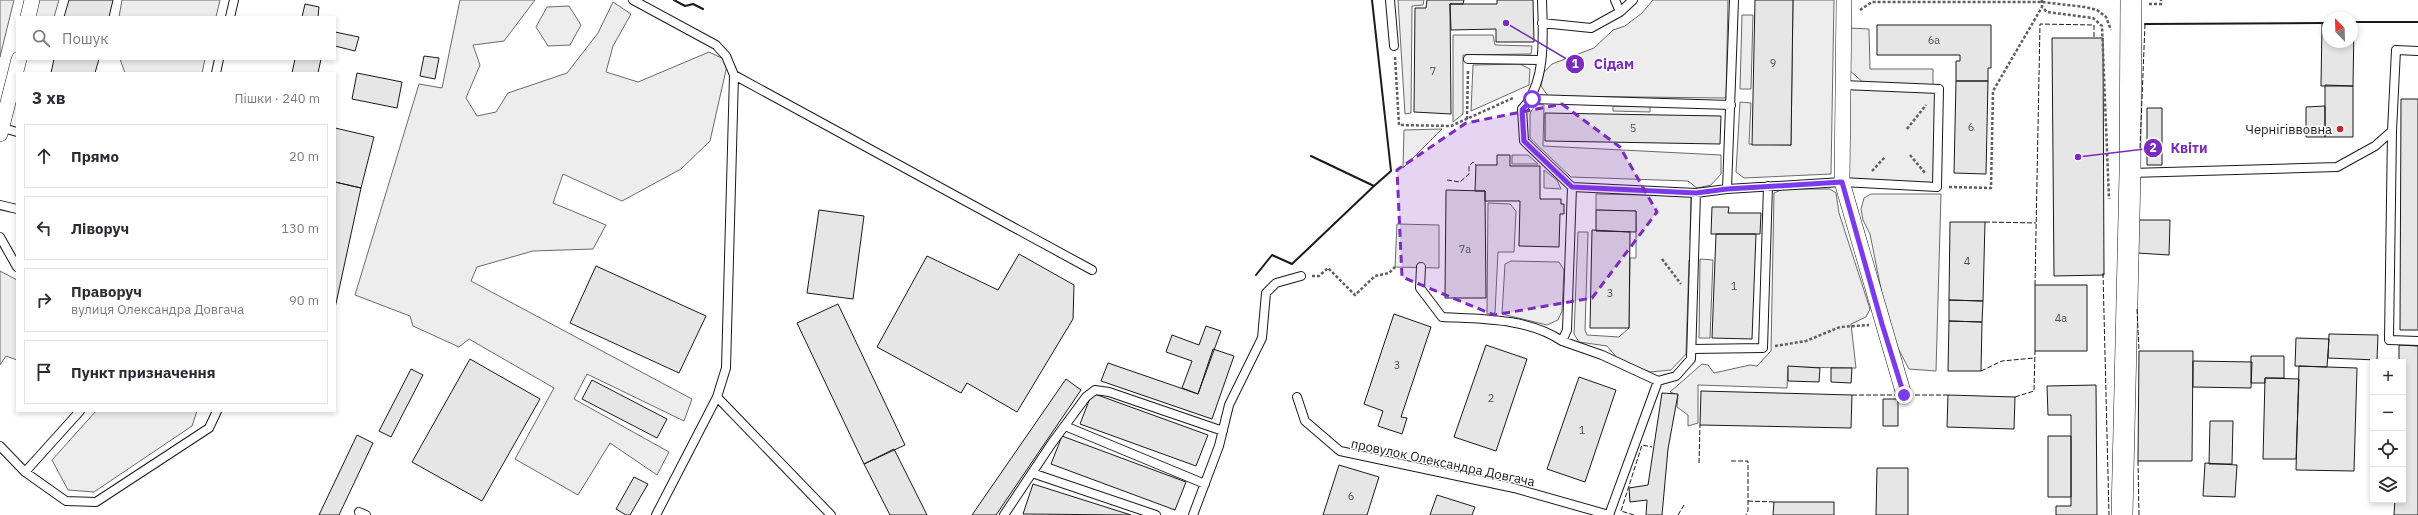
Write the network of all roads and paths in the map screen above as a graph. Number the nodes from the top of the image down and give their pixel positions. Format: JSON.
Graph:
{"nodes":[{"id":1,"x":32,"y":0,"type":"edge"},
{"id":2,"x":234,"y":0,"type":"edge"},
{"id":3,"x":634,"y":0,"type":"edge"},
{"id":4,"x":1390,"y":0,"type":"edge"},
{"id":5,"x":1542,"y":0,"type":"edge"},
{"id":6,"x":1615,"y":0,"type":"edge"},
{"id":7,"x":1634,"y":0,"type":"edge"},
{"id":8,"x":1734,"y":0,"type":"edge"},
{"id":9,"x":1844,"y":0,"type":"edge"},
{"id":10,"x":2131,"y":0,"type":"edge"},
{"id":11,"x":2161,"y":0,"type":"edge"},
{"id":12,"x":2042,"y":1,"type":"edge"},
{"id":13,"x":2161,"y":4,"type":"dead end"},
{"id":14,"x":2042,"y":7,"type":"junction"},
{"id":15,"x":1620,"y":12,"type":"junction"},
{"id":16,"x":1856,"y":14,"type":"dead end"},
{"id":17,"x":28,"y":16,"type":"edge"},
{"id":18,"x":230,"y":16,"type":"edge"},
{"id":19,"x":1542,"y":23,"type":"junction"},
{"id":20,"x":2111,"y":31,"type":"dead end"},
{"id":21,"x":1394,"y":46,"type":"joint"},
{"id":22,"x":2418,"y":51,"type":"edge"},
{"id":23,"x":1468,"y":59,"type":"joint"},
{"id":24,"x":18,"y":60,"type":"edge"},
{"id":25,"x":219,"y":60,"type":"edge"},
{"id":26,"x":1541,"y":60,"type":"junction"},
{"id":27,"x":16,"y":72,"type":"edge"},
{"id":28,"x":16,"y":72,"type":"edge"},
{"id":29,"x":216,"y":72,"type":"edge"},
{"id":30,"x":734,"y":75,"type":"junction"},
{"id":31,"x":1843,"y":85,"type":"junction"},
{"id":32,"x":1939,"y":89,"type":"junction"},
{"id":33,"x":1532,"y":99,"type":"junction"},
{"id":34,"x":1731,"y":105,"type":"junction"},
{"id":35,"x":1467,"y":119,"type":"junction"},
{"id":36,"x":1907,"y":129,"type":"dead end"},
{"id":37,"x":2392,"y":130,"type":"junction"},
{"id":38,"x":7,"y":131,"type":"edge"},
{"id":39,"x":1910,"y":155,"type":"dead end"},
{"id":40,"x":2130,"y":173,"type":"junction"},
{"id":41,"x":1842,"y":182,"type":"junction"},
{"id":42,"x":1768,"y":186,"type":"junction"},
{"id":43,"x":1572,"y":187,"type":"junction"},
{"id":44,"x":1937,"y":187,"type":"junction"},
{"id":45,"x":1727,"y":189,"type":"junction"},
{"id":46,"x":1696,"y":193,"type":"junction"},
{"id":47,"x":0,"y":205,"type":"edge"},
{"id":48,"x":2109,"y":207,"type":"dead end"},
{"id":49,"x":16,"y":209,"type":"edge"},
{"id":50,"x":0,"y":237,"type":"edge"},
{"id":51,"x":1662,"y":259,"type":"dead end"},
{"id":52,"x":16,"y":265,"type":"edge"},
{"id":53,"x":1395,"y":267,"type":"dead end"},
{"id":54,"x":1421,"y":267,"type":"dead end"},
{"id":55,"x":1092,"y":270,"type":"dead end"},
{"id":56,"x":1301,"y":276,"type":"joint"},
{"id":57,"x":1693,"y":300,"type":"junction"},
{"id":58,"x":1882,"y":324,"type":"junction"},
{"id":59,"x":1562,"y":341,"type":"junction"},
{"id":60,"x":2418,"y":341,"type":"edge"},
{"id":61,"x":1763,"y":348,"type":"junction"},
{"id":62,"x":1692,"y":349,"type":"junction"},
{"id":63,"x":1658,"y":381,"type":"junction"},
{"id":64,"x":1904,"y":395,"type":"dead end"},
{"id":65,"x":717,"y":397,"type":"junction"},
{"id":66,"x":1297,"y":397,"type":"dead end"},
{"id":67,"x":79,"y":412,"type":"edge"},
{"id":68,"x":217,"y":412,"type":"edge"},
{"id":69,"x":1065,"y":426,"type":"junction"},
{"id":70,"x":1222,"y":431,"type":"junction"},
{"id":71,"x":0,"y":446,"type":"edge"},
{"id":72,"x":25,"y":472,"type":"junction"},
{"id":73,"x":1032,"y":473,"type":"junction"},
{"id":74,"x":1205,"y":484,"type":"junction"},
{"id":75,"x":656,"y":515,"type":"edge"},
{"id":76,"x":831,"y":515,"type":"edge"},
{"id":77,"x":1004,"y":515,"type":"edge"},
{"id":78,"x":1156,"y":515,"type":"edge"},
{"id":79,"x":1193,"y":515,"type":"edge"},
{"id":80,"x":1609,"y":515,"type":"edge"},
{"id":81,"x":2122,"y":515,"type":"edge"}],
"edges":[{"from":1,"to":17,"type":"street"},
{"from":2,"to":18,"type":"lane"},
{"from":3,"to":30,"type":"lane"},
{"from":4,"to":21,"type":"lane"},
{"from":5,"to":19,"type":"lane"},
{"from":6,"to":15,"type":"lane"},
{"from":7,"to":15,"type":"lane"},
{"from":8,"to":34,"type":"lane"},
{"from":9,"to":31,"type":"street"},
{"from":10,"to":40,"type":"street"},
{"from":11,"to":13,"type":"path"},
{"from":12,"to":14,"type":"path"},
{"from":12,"to":16,"type":"path"},
{"from":12,"to":20,"type":"path"},
{"from":14,"to":44,"type":"path"},
{"from":14,"to":48,"type":"path"},
{"from":15,"to":19,"type":"lane"},
{"from":19,"to":26,"type":"lane"},
{"from":21,"to":35,"type":"path"},
{"from":22,"to":37,"type":"lane"},
{"from":23,"to":26,"type":"lane"},
{"from":23,"to":35,"type":"path"},
{"from":24,"to":27,"type":"street"},
{"from":25,"to":29,"type":"lane"},
{"from":26,"to":33,"type":"lane"},
{"from":28,"to":38,"type":"street"},
{"from":30,"to":55,"type":"lane"},
{"from":30,"to":65,"type":"lane"},
{"from":31,"to":32,"type":"lane"},
{"from":31,"to":41,"type":"street"},
{"from":32,"to":36,"type":"path"},
{"from":32,"to":44,"type":"lane"},
{"from":33,"to":34,"type":"lane"},
{"from":33,"to":35,"type":"path"},
{"from":33,"to":43,"type":"lane"},
{"from":34,"to":45,"type":"lane"},
{"from":37,"to":40,"type":"lane"},
{"from":37,"to":60,"type":"lane"},
{"from":39,"to":44,"type":"path"},
{"from":40,"to":81,"type":"street"},
{"from":41,"to":42,"type":"lane"},
{"from":41,"to":44,"type":"lane"},
{"from":41,"to":58,"type":"street"},
{"from":42,"to":45,"type":"lane"},
{"from":42,"to":61,"type":"lane"},
{"from":43,"to":46,"type":"lane"},
{"from":43,"to":59,"type":"lane"},
{"from":45,"to":46,"type":"lane"},
{"from":46,"to":57,"type":"lane"},
{"from":47,"to":49,"type":"lane"},
{"from":50,"to":52,"type":"lane"},
{"from":51,"to":57,"type":"path"},
{"from":53,"to":56,"type":"path"},
{"from":54,"to":59,"type":"lane"},
{"from":56,"to":70,"type":"lane"},
{"from":57,"to":62,"type":"lane"},
{"from":58,"to":61,"type":"path"},
{"from":58,"to":64,"type":"street"},
{"from":59,"to":63,"type":"lane"},
{"from":61,"to":62,"type":"lane"},
{"from":62,"to":63,"type":"lane"},
{"from":63,"to":80,"type":"lane","name":"провулок Олександра Довгача"},
{"from":65,"to":75,"type":"lane"},
{"from":65,"to":76,"type":"lane"},
{"from":66,"to":80,"type":"lane","name":"провулок Олександра Довгача"},
{"from":67,"to":72,"type":"lane"},
{"from":68,"to":72,"type":"lane"},
{"from":69,"to":70,"type":"lane"},
{"from":69,"to":73,"type":"lane"},
{"from":69,"to":74,"type":"lane"},
{"from":70,"to":74,"type":"lane"},
{"from":71,"to":72,"type":"lane"},
{"from":73,"to":77,"type":"lane"},
{"from":73,"to":78,"type":"lane"},
{"from":74,"to":79,"type":"lane"}]}
